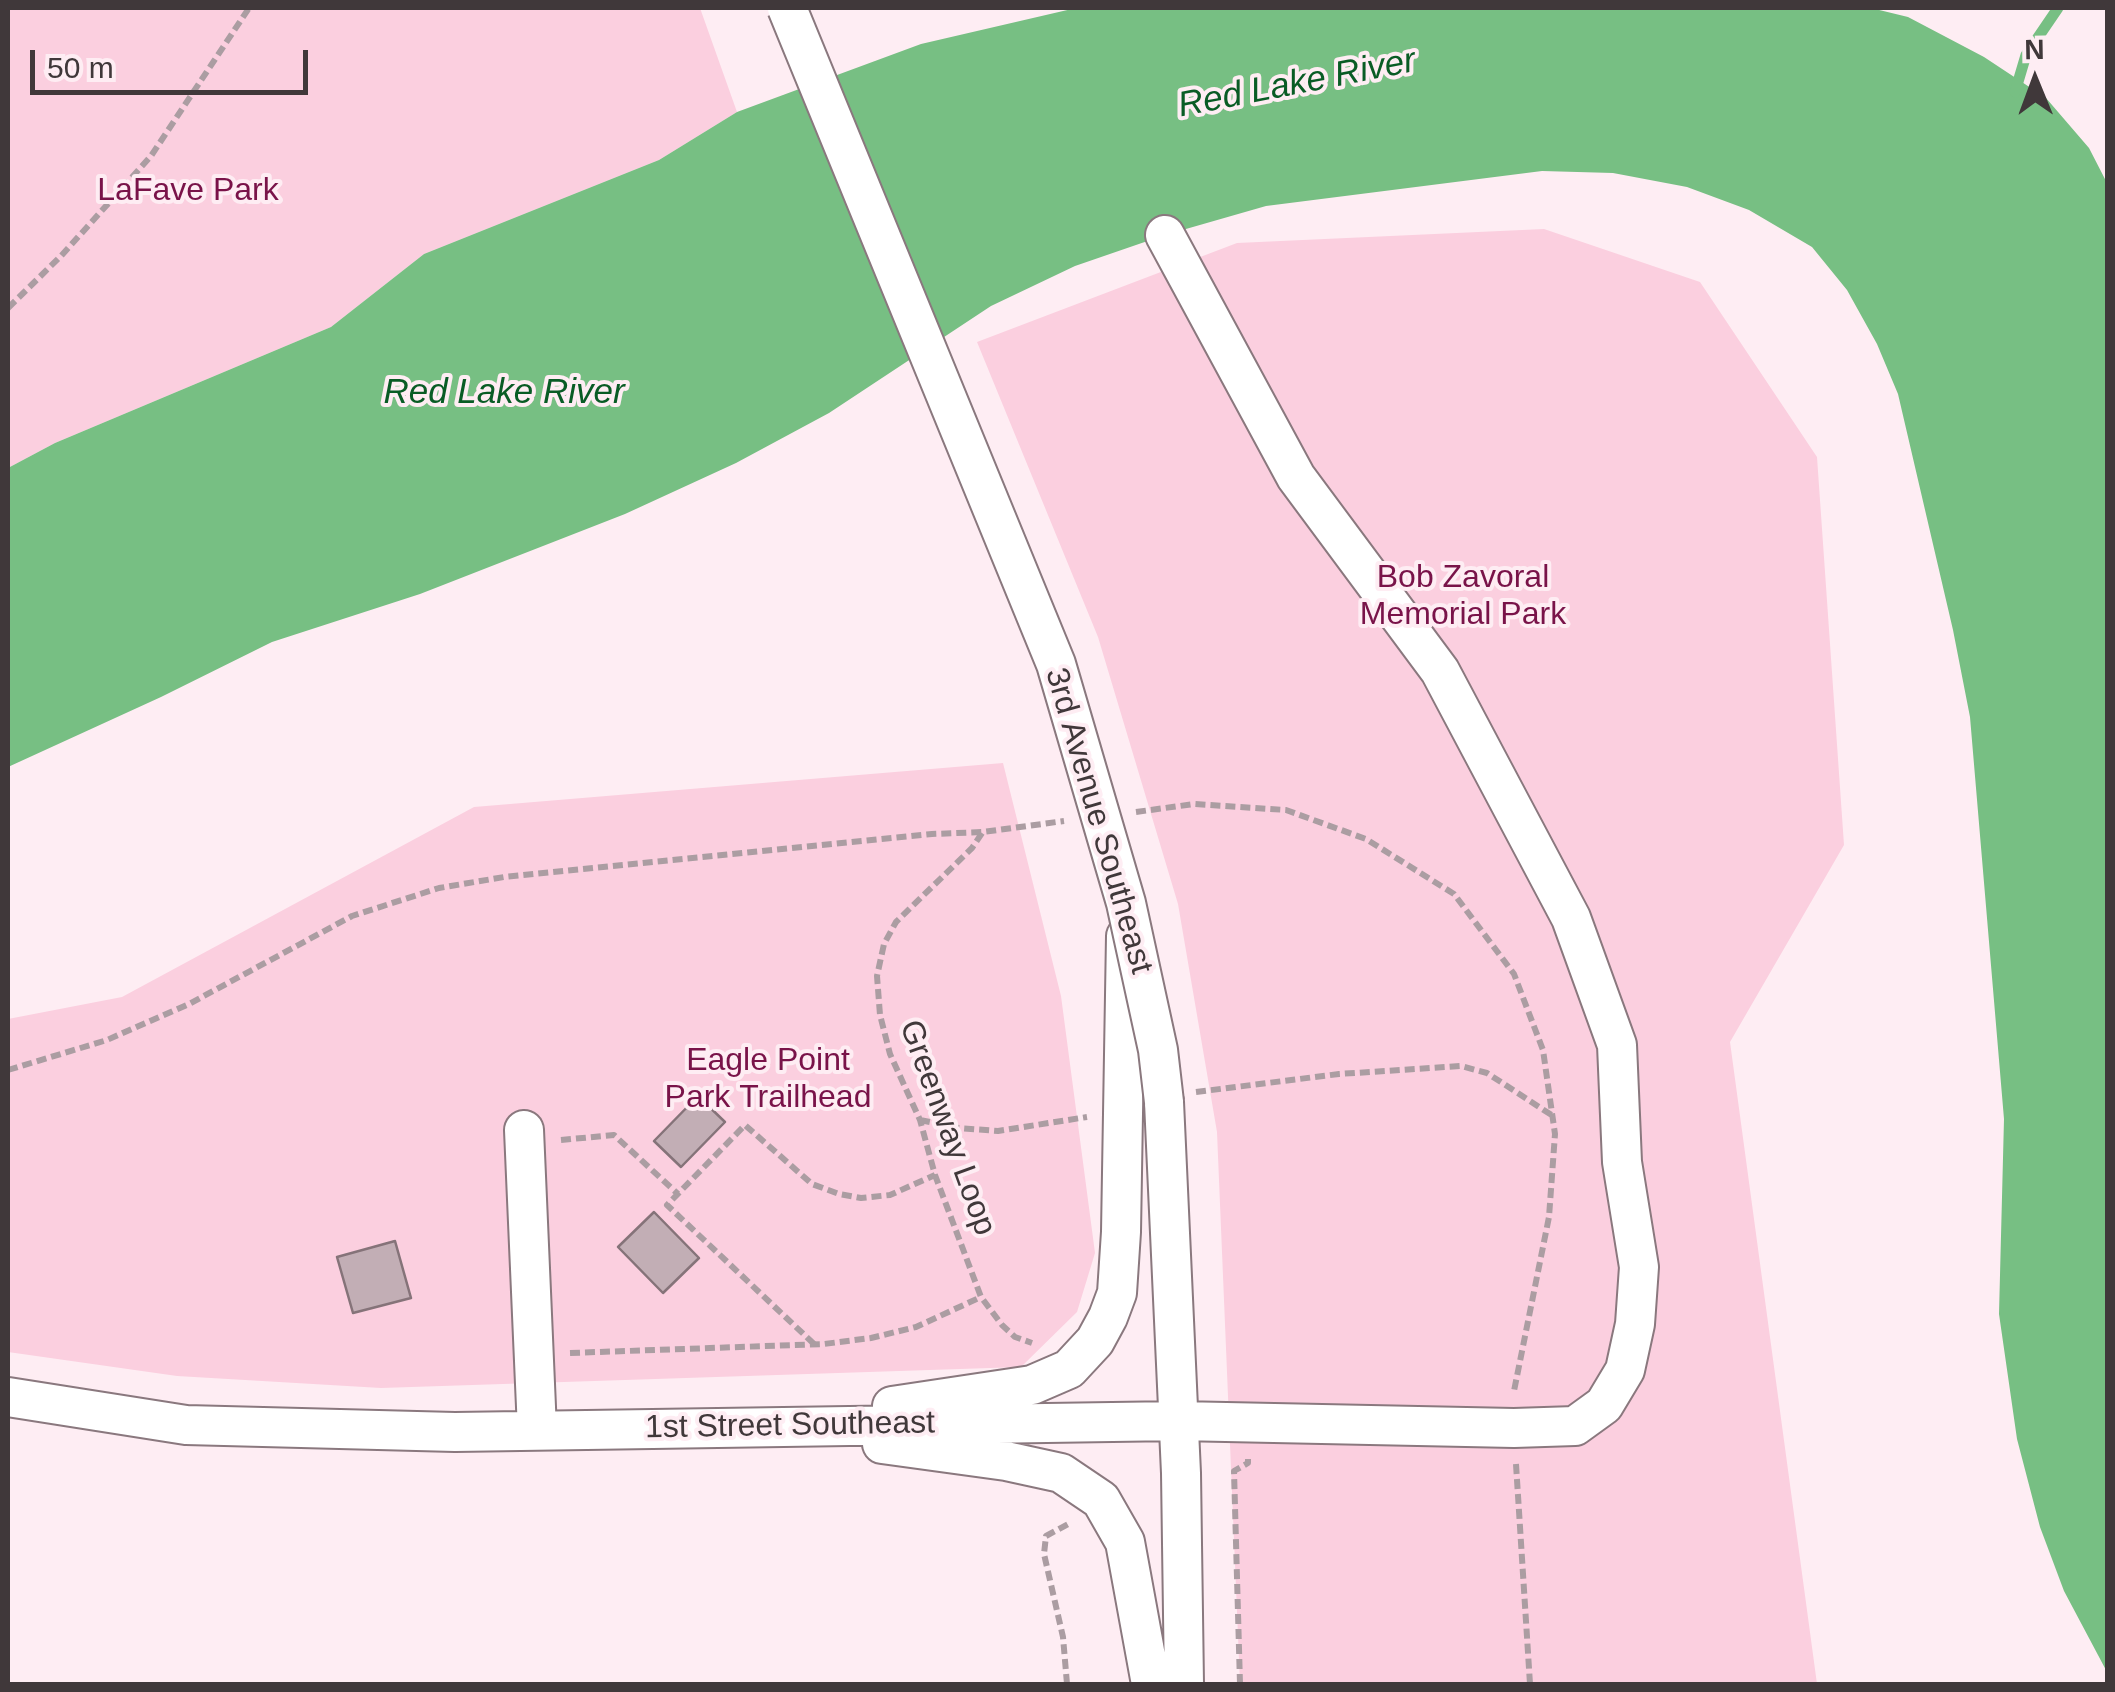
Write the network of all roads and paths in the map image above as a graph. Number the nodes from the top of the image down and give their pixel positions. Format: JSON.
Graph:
{"nodes":[{"id":1,"x":249,"y":8,"type":"edge"},
{"id":2,"x":787,"y":8,"type":"edge"},
{"id":3,"x":1165,"y":234,"type":"dead end"},
{"id":4,"x":8,"y":308,"type":"edge"},
{"id":5,"x":1117,"y":814,"type":"dead end"},
{"id":6,"x":1079,"y":819,"type":"dead end"},
{"id":7,"x":983,"y":832,"type":"junction"},
{"id":8,"x":1126,"y":904,"type":"junction"},
{"id":9,"x":8,"y":1070,"type":"edge"},
{"id":10,"x":1164,"y":1102,"type":"junction"},
{"id":11,"x":1122,"y":1108,"type":"junction"},
{"id":12,"x":1553,"y":1116,"type":"junction"},
{"id":13,"x":920,"y":1120,"type":"junction"},
{"id":14,"x":524,"y":1136,"type":"joint"},
{"id":15,"x":935,"y":1176,"type":"junction"},
{"id":16,"x":678,"y":1194,"type":"junction"},
{"id":17,"x":981,"y":1297,"type":"junction"},
{"id":18,"x":1041,"y":1342,"type":"dead end"},
{"id":19,"x":814,"y":1344,"type":"junction"},
{"id":20,"x":534,"y":1354,"type":"junction"},
{"id":21,"x":8,"y":1396,"type":"edge"},
{"id":22,"x":1178,"y":1421,"type":"junction"},
{"id":23,"x":750,"y":1427,"type":"junction"},
{"id":24,"x":1514,"y":1428,"type":"junction"},
{"id":25,"x":537,"y":1430,"type":"junction"},
{"id":26,"x":1248,"y":1463,"type":"dead end"},
{"id":27,"x":1218,"y":1471,"type":"dead end"},
{"id":28,"x":1234,"y":1472,"type":"junction"},
{"id":29,"x":1079,"y":1517,"type":"dead end"},
{"id":30,"x":1066,"y":1684,"type":"edge"},
{"id":31,"x":1151,"y":1684,"type":"edge"},
{"id":32,"x":1184,"y":1684,"type":"edge"},
{"id":33,"x":1240,"y":1684,"type":"edge"},
{"id":34,"x":1530,"y":1684,"type":"edge"}],
"edges":[{"from":1,"to":4,"type":"path"},
{"from":2,"to":8,"type":"street","name":"3rd Avenue Southeast","bridge":true},
{"from":3,"to":24,"type":"street","name":"1st Street Southeast"},
{"from":5,"to":12,"type":"path"},
{"from":6,"to":7,"type":"path"},
{"from":7,"to":9,"type":"path"},
{"from":7,"to":13,"type":"path","name":"Greenway Loop"},
{"from":8,"to":10,"type":"street","name":"3rd Avenue Southeast","bridge":true},
{"from":8,"to":11,"type":"street","bridge":true},
{"from":10,"to":12,"type":"path"},
{"from":10,"to":22,"type":"street","name":"3rd Avenue Southeast"},
{"from":11,"to":13,"type":"path"},
{"from":11,"to":23,"type":"street"},
{"from":12,"to":24,"type":"path"},
{"from":13,"to":15,"type":"path","name":"Greenway Loop"},
{"from":14,"to":16,"type":"path"},
{"from":14,"to":20,"type":"street"},
{"from":15,"to":16,"type":"path"},
{"from":15,"to":17,"type":"path","name":"Greenway Loop"},
{"from":16,"to":19,"type":"path"},
{"from":17,"to":18,"type":"path","name":"Greenway Loop"},
{"from":17,"to":19,"type":"path"},
{"from":19,"to":20,"type":"path"},
{"from":20,"to":25,"type":"street"},
{"from":21,"to":25,"type":"street","name":"1st Street Southeast"},
{"from":22,"to":23,"type":"street","name":"1st Street Southeast"},
{"from":22,"to":24,"type":"street","name":"1st Street Southeast"},
{"from":22,"to":32,"type":"street","name":"3rd Avenue Southeast"},
{"from":23,"to":25,"type":"street","name":"1st Street Southeast"},
{"from":23,"to":31,"type":"street"},
{"from":24,"to":34,"type":"path"},
{"from":26,"to":28,"type":"path"},
{"from":27,"to":28,"type":"path"},
{"from":28,"to":33,"type":"path"},
{"from":29,"to":30,"type":"path"}]}
